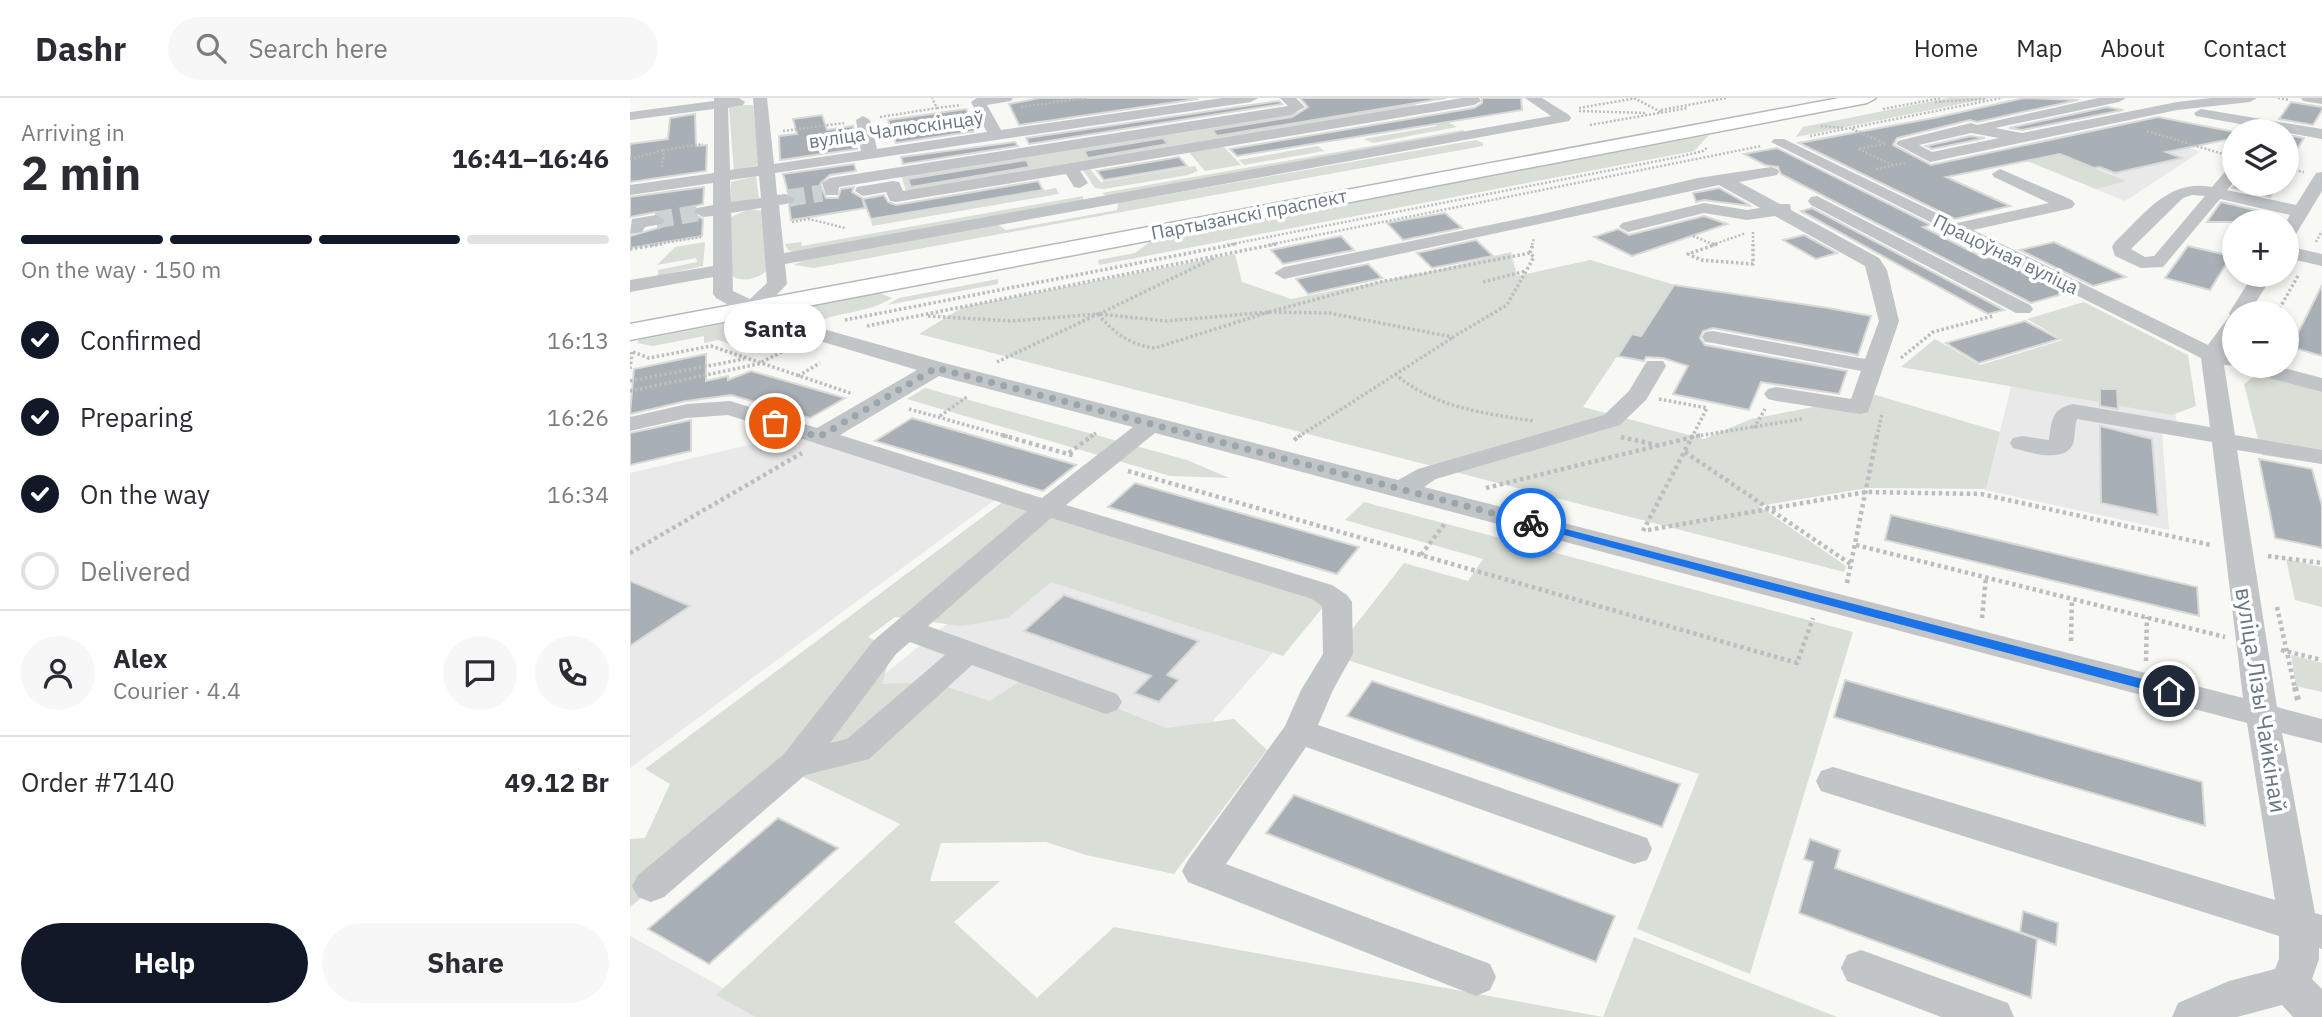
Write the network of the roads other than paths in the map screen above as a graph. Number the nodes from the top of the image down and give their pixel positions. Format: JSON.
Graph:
{"nodes":[{"id":1,"x":763,"y":98,"type":"edge"},
{"id":2,"x":1006,"y":98,"type":"edge"},
{"id":3,"x":1287,"y":98,"type":"edge"},
{"id":4,"x":1417,"y":98,"type":"edge"},
{"id":5,"x":1469,"y":98,"type":"edge"},
{"id":6,"x":1532,"y":98,"type":"edge"},
{"id":7,"x":1794,"y":98,"type":"edge"},
{"id":8,"x":1867,"y":98,"type":"edge"},
{"id":9,"x":2119,"y":98,"type":"edge"},
{"id":10,"x":2250,"y":98,"type":"edge"},
{"id":11,"x":2308,"y":98,"type":"edge"},
{"id":12,"x":1241,"y":99,"type":"edge"},
{"id":13,"x":2319,"y":99,"type":"edge"},
{"id":14,"x":721,"y":101,"type":"edge"},
{"id":15,"x":1117,"y":102,"type":"dead end"},
{"id":16,"x":1827,"y":102,"type":"edge"},
{"id":17,"x":2155,"y":104,"type":"edge"},
{"id":18,"x":1434,"y":108,"type":"junction"},
{"id":19,"x":630,"y":116,"type":"edge"},
{"id":20,"x":1129,"y":116,"type":"junction"},
{"id":21,"x":2230,"y":119,"type":"edge"},
{"id":22,"x":863,"y":120,"type":"dead end"},
{"id":23,"x":1971,"y":128,"type":"junction"},
{"id":24,"x":1044,"y":129,"type":"junction"},
{"id":25,"x":2299,"y":131,"type":"edge"},
{"id":26,"x":2322,"y":134,"type":"edge"},
{"id":27,"x":1477,"y":135,"type":"junction"},
{"id":28,"x":997,"y":136,"type":"junction"},
{"id":29,"x":1615,"y":138,"type":"junction"},
{"id":30,"x":2023,"y":138,"type":"junction"},
{"id":31,"x":1776,"y":143,"type":"road end"},
{"id":32,"x":1055,"y":148,"type":"junction"},
{"id":33,"x":877,"y":153,"type":"junction"},
{"id":34,"x":1496,"y":155,"type":"junction"},
{"id":35,"x":1070,"y":168,"type":"junction"},
{"id":36,"x":768,"y":170,"type":"junction"},
{"id":37,"x":1771,"y":172,"type":"dead end"},
{"id":38,"x":2000,"y":174,"type":"dead end"},
{"id":39,"x":2316,"y":175,"type":"edge"},
{"id":40,"x":721,"y":177,"type":"junction"},
{"id":41,"x":892,"y":179,"type":"junction"},
{"id":42,"x":1722,"y":180,"type":"junction"},
{"id":43,"x":1871,"y":180,"type":"junction"},
{"id":44,"x":2222,"y":187,"type":"edge"},
{"id":45,"x":630,"y":190,"type":"edge"},
{"id":46,"x":827,"y":192,"type":"tunnel mouth"},
{"id":47,"x":2217,"y":193,"type":"junction"},
{"id":48,"x":779,"y":200,"type":"junction"},
{"id":49,"x":1817,"y":201,"type":"junction"},
{"id":50,"x":1092,"y":203,"type":"junction"},
{"id":51,"x":721,"y":209,"type":"junction"},
{"id":52,"x":703,"y":212,"type":"tunnel mouth"},
{"id":53,"x":1783,"y":213,"type":"junction"},
{"id":54,"x":2301,"y":213,"type":"junction"},
{"id":55,"x":2299,"y":216,"type":"edge"},
{"id":56,"x":2322,"y":218,"type":"edge"},
{"id":57,"x":656,"y":220,"type":"tunnel mouth"},
{"id":58,"x":633,"y":223,"type":"edge"},
{"id":59,"x":1628,"y":227,"type":"dead end"},
{"id":60,"x":1954,"y":229,"type":"junction"},
{"id":61,"x":2299,"y":255,"type":"edge"},
{"id":62,"x":2322,"y":260,"type":"edge"},
{"id":63,"x":776,"y":272,"type":"junction"},
{"id":64,"x":1284,"y":273,"type":"dead end"},
{"id":65,"x":722,"y":282,"type":"junction"},
{"id":66,"x":630,"y":286,"type":"edge"},
{"id":67,"x":752,"y":308,"type":"junction"},
{"id":68,"x":2023,"y":309,"type":"road end"},
{"id":69,"x":630,"y":311,"type":"edge"},
{"id":70,"x":630,"y":332,"type":"edge"},
{"id":71,"x":1713,"y":337,"type":"dead end"},
{"id":72,"x":2222,"y":358,"type":"edge"},
{"id":73,"x":1655,"y":366,"type":"dead end"},
{"id":74,"x":1874,"y":367,"type":"junction"},
{"id":75,"x":936,"y":368,"type":"junction"},
{"id":76,"x":2223,"y":378,"type":"edge"},
{"id":77,"x":2296,"y":378,"type":"edge"},
{"id":78,"x":2322,"y":385,"type":"edge"},
{"id":79,"x":1776,"y":394,"type":"dead end"},
{"id":80,"x":630,"y":424,"type":"edge"},
{"id":81,"x":1152,"y":424,"type":"junction"},
{"id":82,"x":819,"y":437,"type":"junction"},
{"id":83,"x":2223,"y":439,"type":"junction"},
{"id":84,"x":2022,"y":443,"type":"dead end"},
{"id":85,"x":2322,"y":457,"type":"edge"},
{"id":86,"x":1402,"y":489,"type":"junction"},
{"id":87,"x":1046,"y":508,"type":"junction"},
{"id":88,"x":906,"y":629,"type":"junction"},
{"id":89,"x":967,"y":652,"type":"junction"},
{"id":90,"x":1106,"y":702,"type":"dead end"},
{"id":91,"x":2263,"y":715,"type":"junction"},
{"id":92,"x":2322,"y":731,"type":"edge"},
{"id":93,"x":1299,"y":732,"type":"junction"},
{"id":94,"x":795,"y":764,"type":"junction"},
{"id":95,"x":1833,"y":781,"type":"dead end"},
{"id":96,"x":1634,"y":849,"type":"dead end"},
{"id":97,"x":651,"y":886,"type":"dead end"},
{"id":98,"x":2310,"y":928,"type":"edge"},
{"id":99,"x":1861,"y":968,"type":"dead end"},
{"id":100,"x":1476,"y":977,"type":"dead end"},
{"id":101,"x":2290,"y":984,"type":"junction"},
{"id":102,"x":1993,"y":1017,"type":"edge"},
{"id":103,"x":2193,"y":1017,"type":"edge"},
{"id":104,"x":2320,"y":1017,"type":"edge"}],
"edges":[{"from":1,"to":14,"type":"street"},
{"from":1,"to":36,"type":"street"},
{"from":2,"to":28,"type":"street"},
{"from":3,"to":32,"type":"street"},
{"from":4,"to":18,"type":"street"},
{"from":5,"to":18,"type":"street"},
{"from":6,"to":27,"type":"street"},
{"from":7,"to":29,"type":"main road","name":"Партызанскі праспект"},
{"from":8,"to":16,"type":"main road","name":"Партызанскі праспект"},
{"from":9,"to":23,"type":"street"},
{"from":10,"to":17,"type":"street"},
{"from":11,"to":13,"type":"street"},
{"from":12,"to":20,"type":"street","name":"вуліца Чалюскінцаў"},
{"from":14,"to":19,"type":"street"},
{"from":14,"to":40,"type":"street"},
{"from":15,"to":20,"type":"street"},
{"from":16,"to":29,"type":"main road","name":"Партызанскі праспект"},
{"from":17,"to":21,"type":"street"},
{"from":17,"to":30,"type":"street"},
{"from":18,"to":27,"type":"street"},
{"from":18,"to":35,"type":"street"},
{"from":20,"to":24,"type":"street","name":"вуліца Чалюскінцаў"},
{"from":22,"to":33,"type":"street"},
{"from":23,"to":30,"type":"street"},
{"from":23,"to":30,"type":"street"},
{"from":24,"to":28,"type":"street","name":"вуліца Чалюскінцаў"},
{"from":24,"to":32,"type":"street"},
{"from":25,"to":26,"type":"street"},
{"from":27,"to":34,"type":"street"},
{"from":27,"to":50,"type":"street"},
{"from":28,"to":33,"type":"street","name":"вуліца Чалюскінцаў"},
{"from":29,"to":34,"type":"main road","name":"Партызанскі праспект"},
{"from":31,"to":43,"type":"street","name":"Працоўная вуліца"},
{"from":32,"to":41,"type":"street"},
{"from":33,"to":36,"type":"street","name":"вуліца Чалюскінцаў"},
{"from":33,"to":41,"type":"street"},
{"from":34,"to":63,"type":"main road","name":"Партызанскі праспект"},
{"from":34,"to":67,"type":"main road","name":"Партызанскі праспект"},
{"from":35,"to":41,"type":"street"},
{"from":35,"to":50,"type":"street"},
{"from":36,"to":40,"type":"street","name":"вуліца Чалюскінцаў"},
{"from":36,"to":48,"type":"street"},
{"from":37,"to":42,"type":"street"},
{"from":38,"to":60,"type":"street"},
{"from":39,"to":54,"type":"street"},
{"from":40,"to":45,"type":"street","name":"вуліца Чалюскінцаў"},
{"from":40,"to":51,"type":"street"},
{"from":41,"to":46,"type":"street"},
{"from":42,"to":53,"type":"street"},
{"from":42,"to":64,"type":"street"},
{"from":43,"to":49,"type":"street"},
{"from":43,"to":60,"type":"street","name":"Працоўная вуліца"},
{"from":44,"to":47,"type":"street"},
{"from":47,"to":47,"type":"street"},
{"from":47,"to":54,"type":"street"},
{"from":48,"to":51,"type":"street"},
{"from":48,"to":63,"type":"street"},
{"from":49,"to":53,"type":"street"},
{"from":49,"to":68,"type":"street"},
{"from":50,"to":63,"type":"street"},
{"from":51,"to":52,"type":"street"},
{"from":51,"to":65,"type":"street"},
{"from":53,"to":59,"type":"street"},
{"from":53,"to":74,"type":"street"},
{"from":54,"to":55,"type":"street"},
{"from":54,"to":56,"type":"street"},
{"from":57,"to":58,"type":"street"},
{"from":60,"to":72,"type":"street","name":"Працоўная вуліца"},
{"from":61,"to":62,"type":"street"},
{"from":63,"to":65,"type":"main road","name":"Партызанскі праспект"},
{"from":63,"to":67,"type":"street"},
{"from":65,"to":66,"type":"street"},
{"from":65,"to":67,"type":"street"},
{"from":65,"to":69,"type":"main road","name":"Партызанскі праспект"},
{"from":67,"to":70,"type":"main road","name":"Партызанскі праспект"},
{"from":67,"to":75,"type":"street"},
{"from":71,"to":74,"type":"street"},
{"from":73,"to":86,"type":"street"},
{"from":74,"to":79,"type":"street"},
{"from":75,"to":81,"type":"street"},
{"from":75,"to":82,"type":"street"},
{"from":76,"to":83,"type":"street","name":"вуліца Лізы Чайкінай"},
{"from":77,"to":78,"type":"street"},
{"from":80,"to":82,"type":"street"},
{"from":81,"to":86,"type":"street"},
{"from":81,"to":87,"type":"street"},
{"from":82,"to":87,"type":"street"},
{"from":83,"to":84,"type":"street"},
{"from":83,"to":85,"type":"street"},
{"from":83,"to":91,"type":"street","name":"вуліца Лізы Чайкінай"},
{"from":86,"to":91,"type":"street"},
{"from":87,"to":88,"type":"street"},
{"from":87,"to":93,"type":"street"},
{"from":88,"to":89,"type":"street"},
{"from":88,"to":94,"type":"street"},
{"from":89,"to":90,"type":"street"},
{"from":89,"to":94,"type":"street"},
{"from":91,"to":92,"type":"street"},
{"from":91,"to":98,"type":"street","name":"вуліца Лізы Чайкінай"},
{"from":93,"to":96,"type":"street"},
{"from":93,"to":100,"type":"street"},
{"from":94,"to":97,"type":"street"},
{"from":95,"to":98,"type":"street"},
{"from":98,"to":101,"type":"street","name":"вуліца Лізы Чайкінай"},
{"from":99,"to":102,"type":"street"},
{"from":101,"to":103,"type":"street"},
{"from":101,"to":104,"type":"street"}]}
